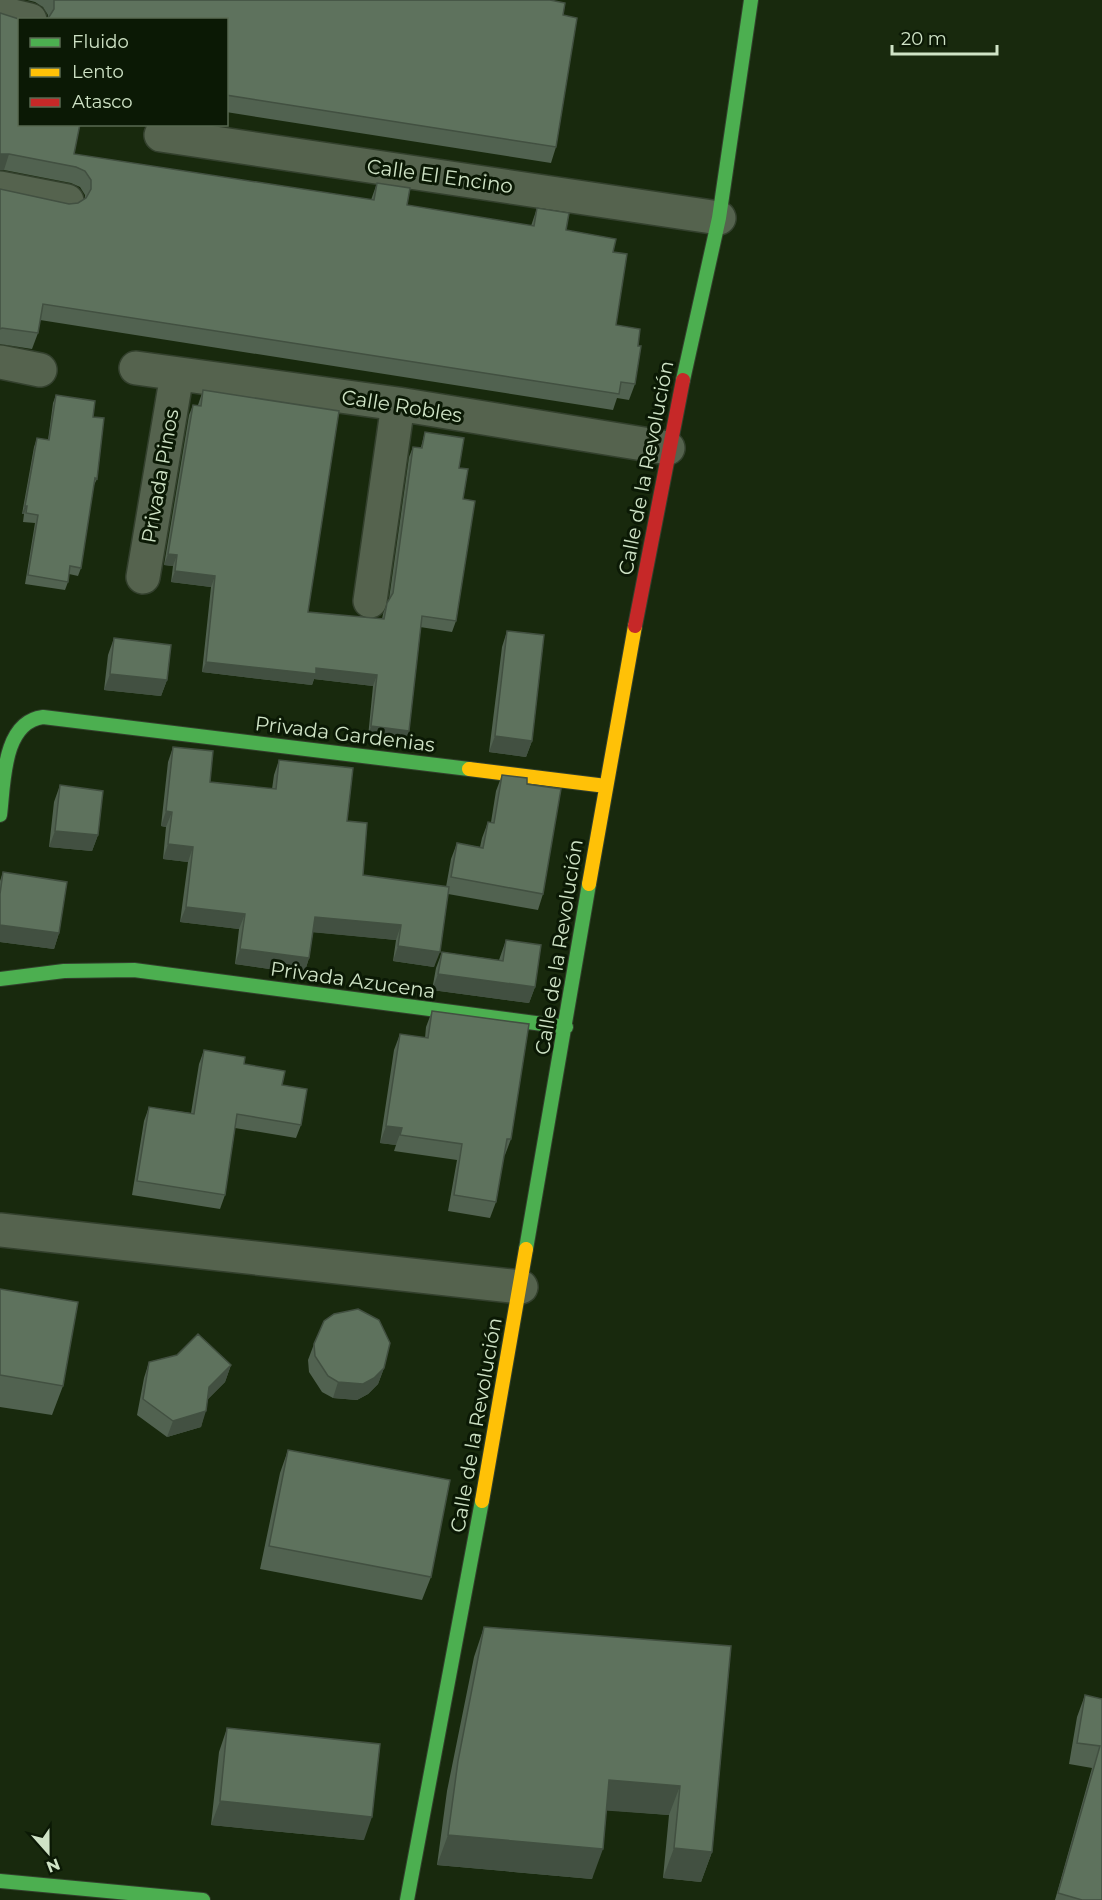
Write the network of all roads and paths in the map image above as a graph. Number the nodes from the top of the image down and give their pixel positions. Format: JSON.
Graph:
{"nodes":[{"id":1,"x":750,"y":0,"type":"edge"},
{"id":2,"x":0,"y":13,"type":"edge"},
{"id":3,"x":21,"y":18,"type":"edge"},
{"id":4,"x":161,"y":135,"type":"dead end"},
{"id":5,"x":0,"y":188,"type":"edge"},
{"id":6,"x":67,"y":201,"type":"edge"},
{"id":7,"x":718,"y":218,"type":"junction"},
{"id":8,"x":0,"y":362,"type":"edge"},
{"id":9,"x":136,"y":368,"type":"dead end"},
{"id":10,"x":40,"y":370,"type":"dead end"},
{"id":11,"x":177,"y":374,"type":"junction"},
{"id":12,"x":398,"y":404,"type":"junction"},
{"id":13,"x":668,"y":448,"type":"junction"},
{"id":14,"x":143,"y":577,"type":"dead end"},
{"id":15,"x":369,"y":601,"type":"dead end"},
{"id":16,"x":606,"y":786,"type":"junction"},
{"id":17,"x":0,"y":814,"type":"edge"},
{"id":18,"x":0,"y":980,"type":"edge"},
{"id":19,"x":566,"y":1027,"type":"junction"},
{"id":20,"x":0,"y":1230,"type":"edge"},
{"id":21,"x":521,"y":1287,"type":"junction"},
{"id":22,"x":0,"y":1881,"type":"edge"},
{"id":23,"x":203,"y":1900,"type":"edge"},
{"id":24,"x":407,"y":1900,"type":"edge"}],
"edges":[{"from":1,"to":7,"type":"street","name":"Calle de la Revolución"},
{"from":2,"to":3,"type":"street"},
{"from":4,"to":7,"type":"street","name":"Calle El Encino"},
{"from":5,"to":6,"type":"street"},
{"from":7,"to":13,"type":"street","name":"Calle de la Revolución"},
{"from":8,"to":10,"type":"street"},
{"from":9,"to":11,"type":"street","name":"Calle Robles"},
{"from":11,"to":12,"type":"street","name":"Calle Robles"},
{"from":11,"to":14,"type":"street","name":"Privada Pinos"},
{"from":12,"to":13,"type":"street","name":"Calle Robles"},
{"from":12,"to":15,"type":"street"},
{"from":13,"to":16,"type":"street","name":"Calle de la Revolución"},
{"from":16,"to":17,"type":"street","name":"Privada Gardenias"},
{"from":16,"to":19,"type":"street","name":"Calle de la Revolución"},
{"from":18,"to":19,"type":"street","name":"Privada Azucena"},
{"from":19,"to":21,"type":"street","name":"Calle de la Revolución"},
{"from":20,"to":21,"type":"street"},
{"from":21,"to":24,"type":"street","name":"Calle de la Revolución"},
{"from":22,"to":23,"type":"street"}]}
